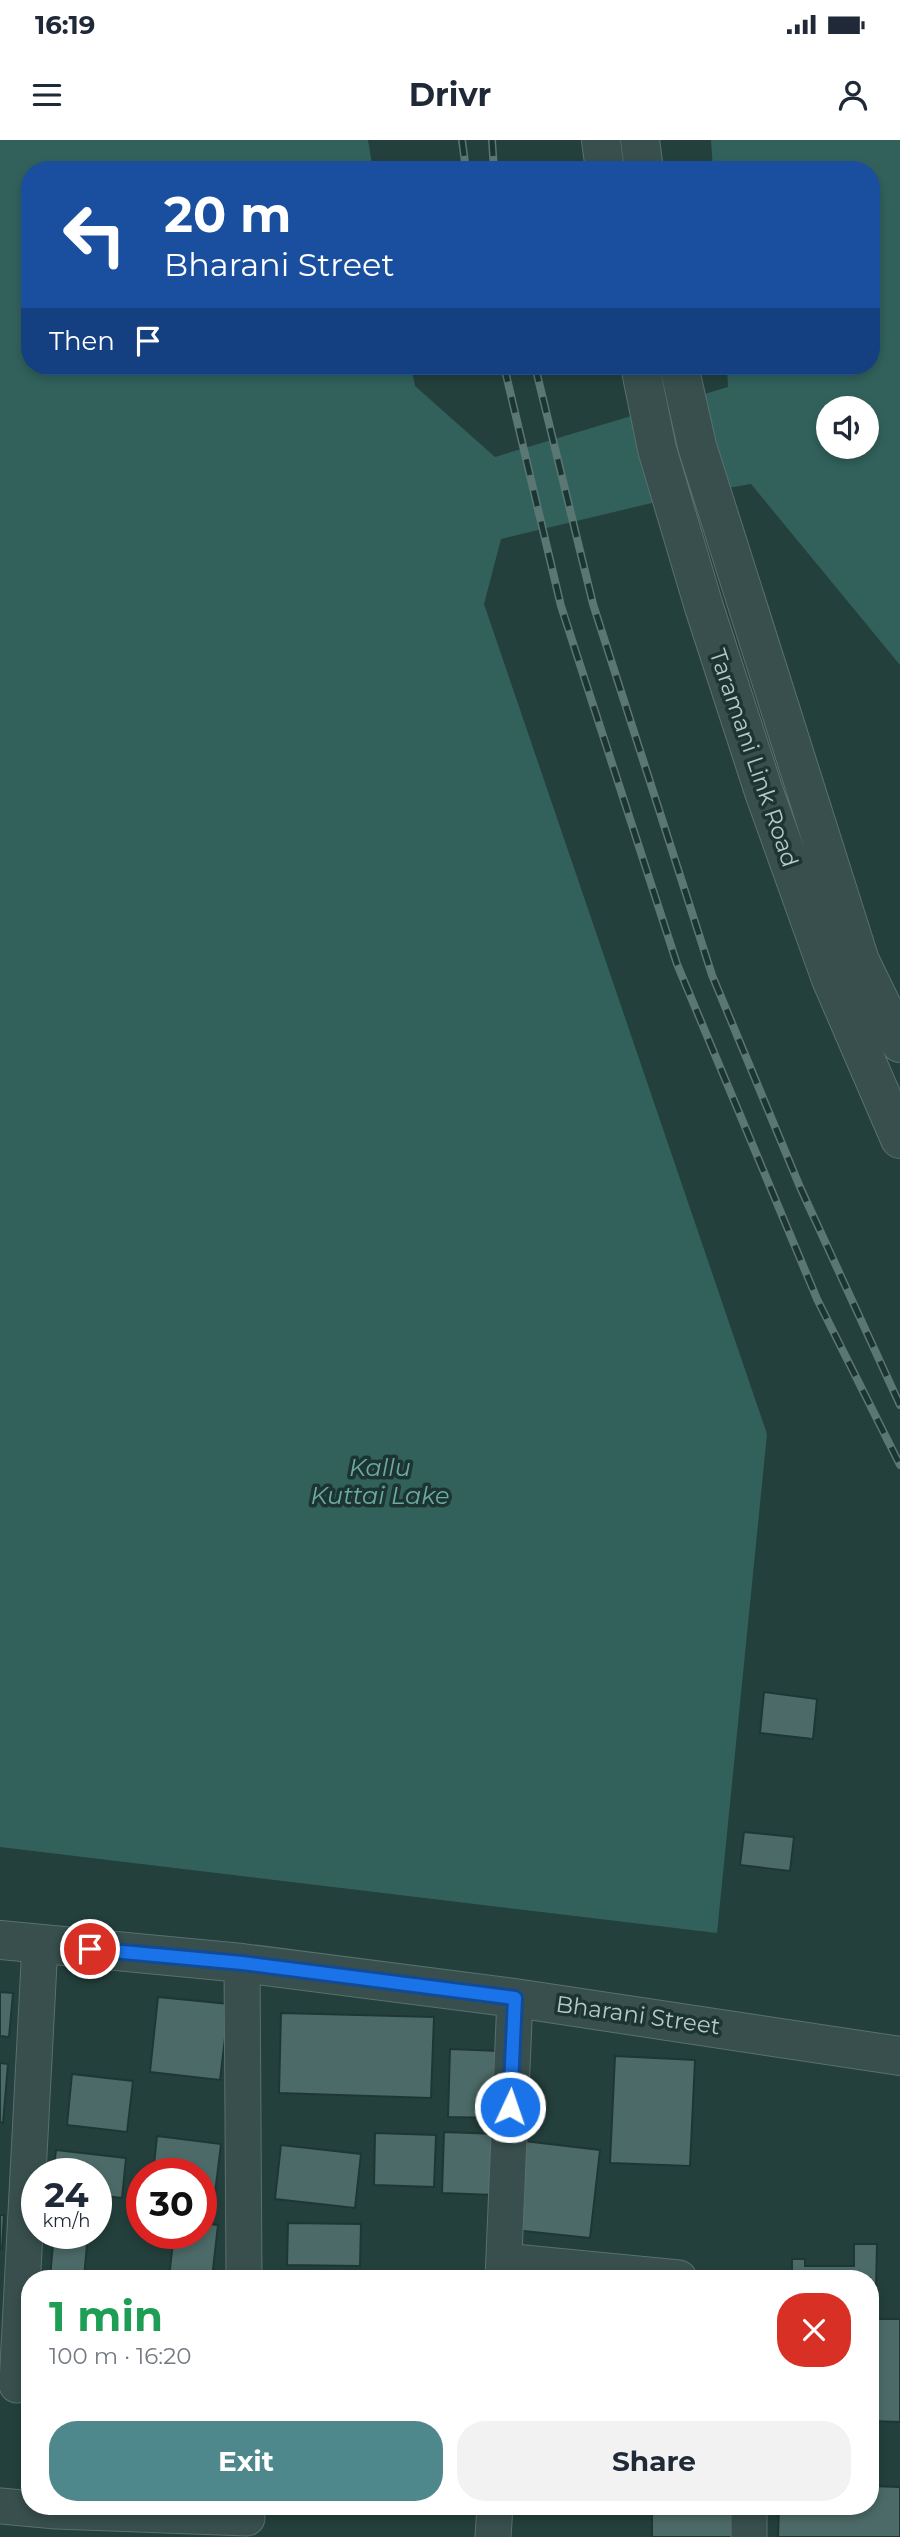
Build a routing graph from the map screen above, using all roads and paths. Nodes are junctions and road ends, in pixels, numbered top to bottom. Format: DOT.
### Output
graph roads {
  1 [pos="601,140"];
  2 [pos="640,140"];
  3 [pos="604,161"];
  4 [pos="643,161"];
  5 [pos="642,375"];
  6 [pos="681,375"];
  7 [pos="900,1043"];
  8 [pos="900,1139"];
  9 [pos="0,1940"];
  10 [pos="40,1944"];
  11 [pos="242,1963"];
  12 [pos="515,1998"];
  13 [pos="900,2056"];
  14 [pos="23,2270"];
  15 [pos="244,2270"];
  16 [pos="504,2270"];
  17 [pos="21,2308"];
  18 [pos="17,2385"];
  19 [pos="0,2506"];
  20 [pos="21,2513"];
  21 [pos="28,2515"];
  22 [pos="494,2515"];
  23 [pos="749,2515"];
  24 [pos="246,2520"];
  25 [pos="55,2524"];
  26 [pos="493,2537"];
  27 [pos="749,2537"];
  1 -- 3 [label="street"];
  2 -- 4 [label="street"];
  5 -- 8 [label="street, Taramani Link Road"];
  6 -- 7 [label="street, Taramani Link Road"];
  9 -- 10 [label="street, Bharani Street"];
  10 -- 11 [label="street, Bharani Street"];
  10 -- 14 [label="street"];
  11 -- 12 [label="street, Bharani Street"];
  11 -- 15 [label="street"];
  12 -- 13 [label="street, Bharani Street"];
  12 -- 16 [label="street"];
  17 -- 18 [label="street"];
  19 -- 20 [label="street"];
  21 -- 25 [label="street"];
  22 -- 26 [label="street"];
  23 -- 27 [label="street"];
  24 -- 25 [label="street"];
}
